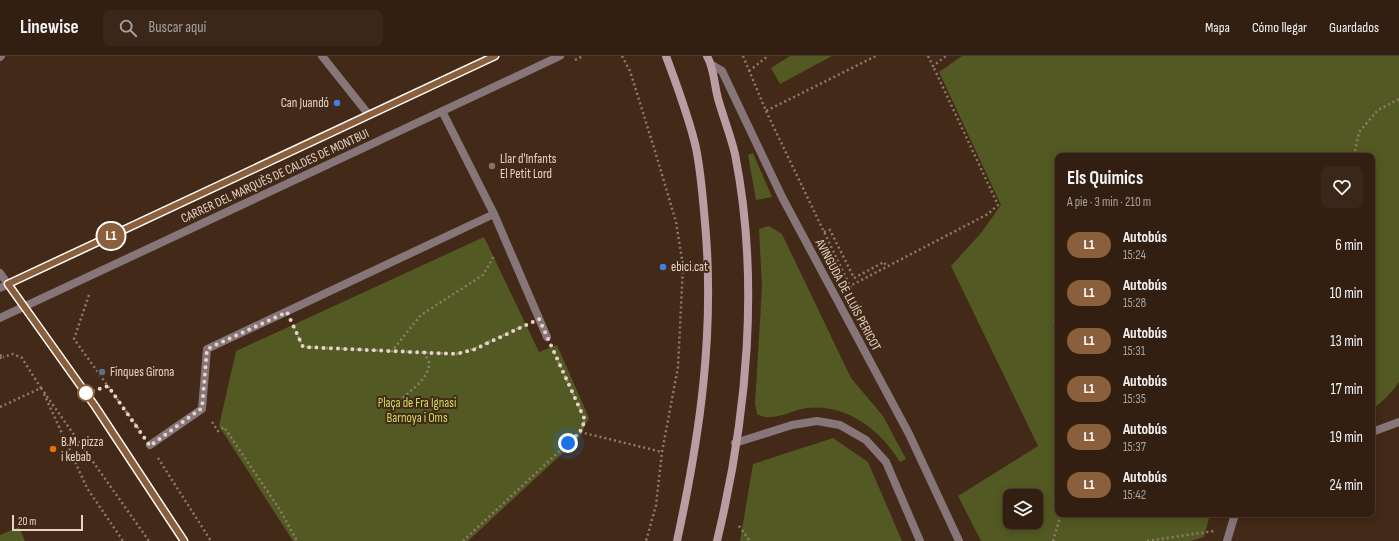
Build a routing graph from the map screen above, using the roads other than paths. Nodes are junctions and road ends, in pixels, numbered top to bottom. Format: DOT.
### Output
graph roads {
  1 [pos="322,56"];
  2 [pos="495,56"];
  3 [pos="560,56"];
  4 [pos="666,56"];
  5 [pos="706,56"];
  6 [pos="712,65"];
  7 [pos="442,111"];
  8 [pos="369,115"];
  9 [pos="494,214"];
  10 [pos="0,273"];
  11 [pos="8,284"];
  12 [pos="0,288"];
  13 [pos="26,307"];
  14 [pos="0,318"];
  15 [pos="547,337"];
  16 [pos="1399,422"];
  17 [pos="1375,431"];
  18 [pos="736,443"];
  19 [pos="150,446"];
  20 [pos="1234,517"];
  21 [pos="184,541"];
  22 [pos="677,541"];
  23 [pos="717,541"];
  24 [pos="920,541"];
  25 [pos="959,541"];
  26 [pos="1227,541"];
  1 -- 8 [label="street"];
  2 -- 8 [label="street, CARRER DEL MARQUÈS DE CALDES DE MONTBUI"];
  3 -- 7 [label="street, CARRER DEL MARQUÈS DE CALDES DE MONTBUI"];
  4 -- 22 [label="street"];
  5 -- 6 [label="street, AVINGUDA DE LLUÍS PERICOT"];
  6 -- 18 [label="street, AVINGUDA DE LLUÍS PERICOT"];
  6 -- 25 [label="street, AVINGUDA DE LLUÍS PERICOT"];
  7 -- 9 [label="street"];
  7 -- 13 [label="street, CARRER DEL MARQUÈS DE CALDES DE MONTBUI"];
  8 -- 11 [label="street, CARRER DEL MARQUÈS DE CALDES DE MONTBUI"];
  9 -- 15 [label="street"];
  9 -- 19 [label="street"];
  10 -- 11 [label="street"];
  11 -- 12 [label="street, CARRER DEL MARQUÈS DE CALDES DE MONTBUI"];
  11 -- 13 [label="street"];
  13 -- 14 [label="street, CARRER DEL MARQUÈS DE CALDES DE MONTBUI"];
  13 -- 21 [label="street"];
  16 -- 17 [label="street"];
  18 -- 23 [label="street, AVINGUDA DE LLUÍS PERICOT"];
  18 -- 24 [label="street"];
  20 -- 26 [label="street"];
}
